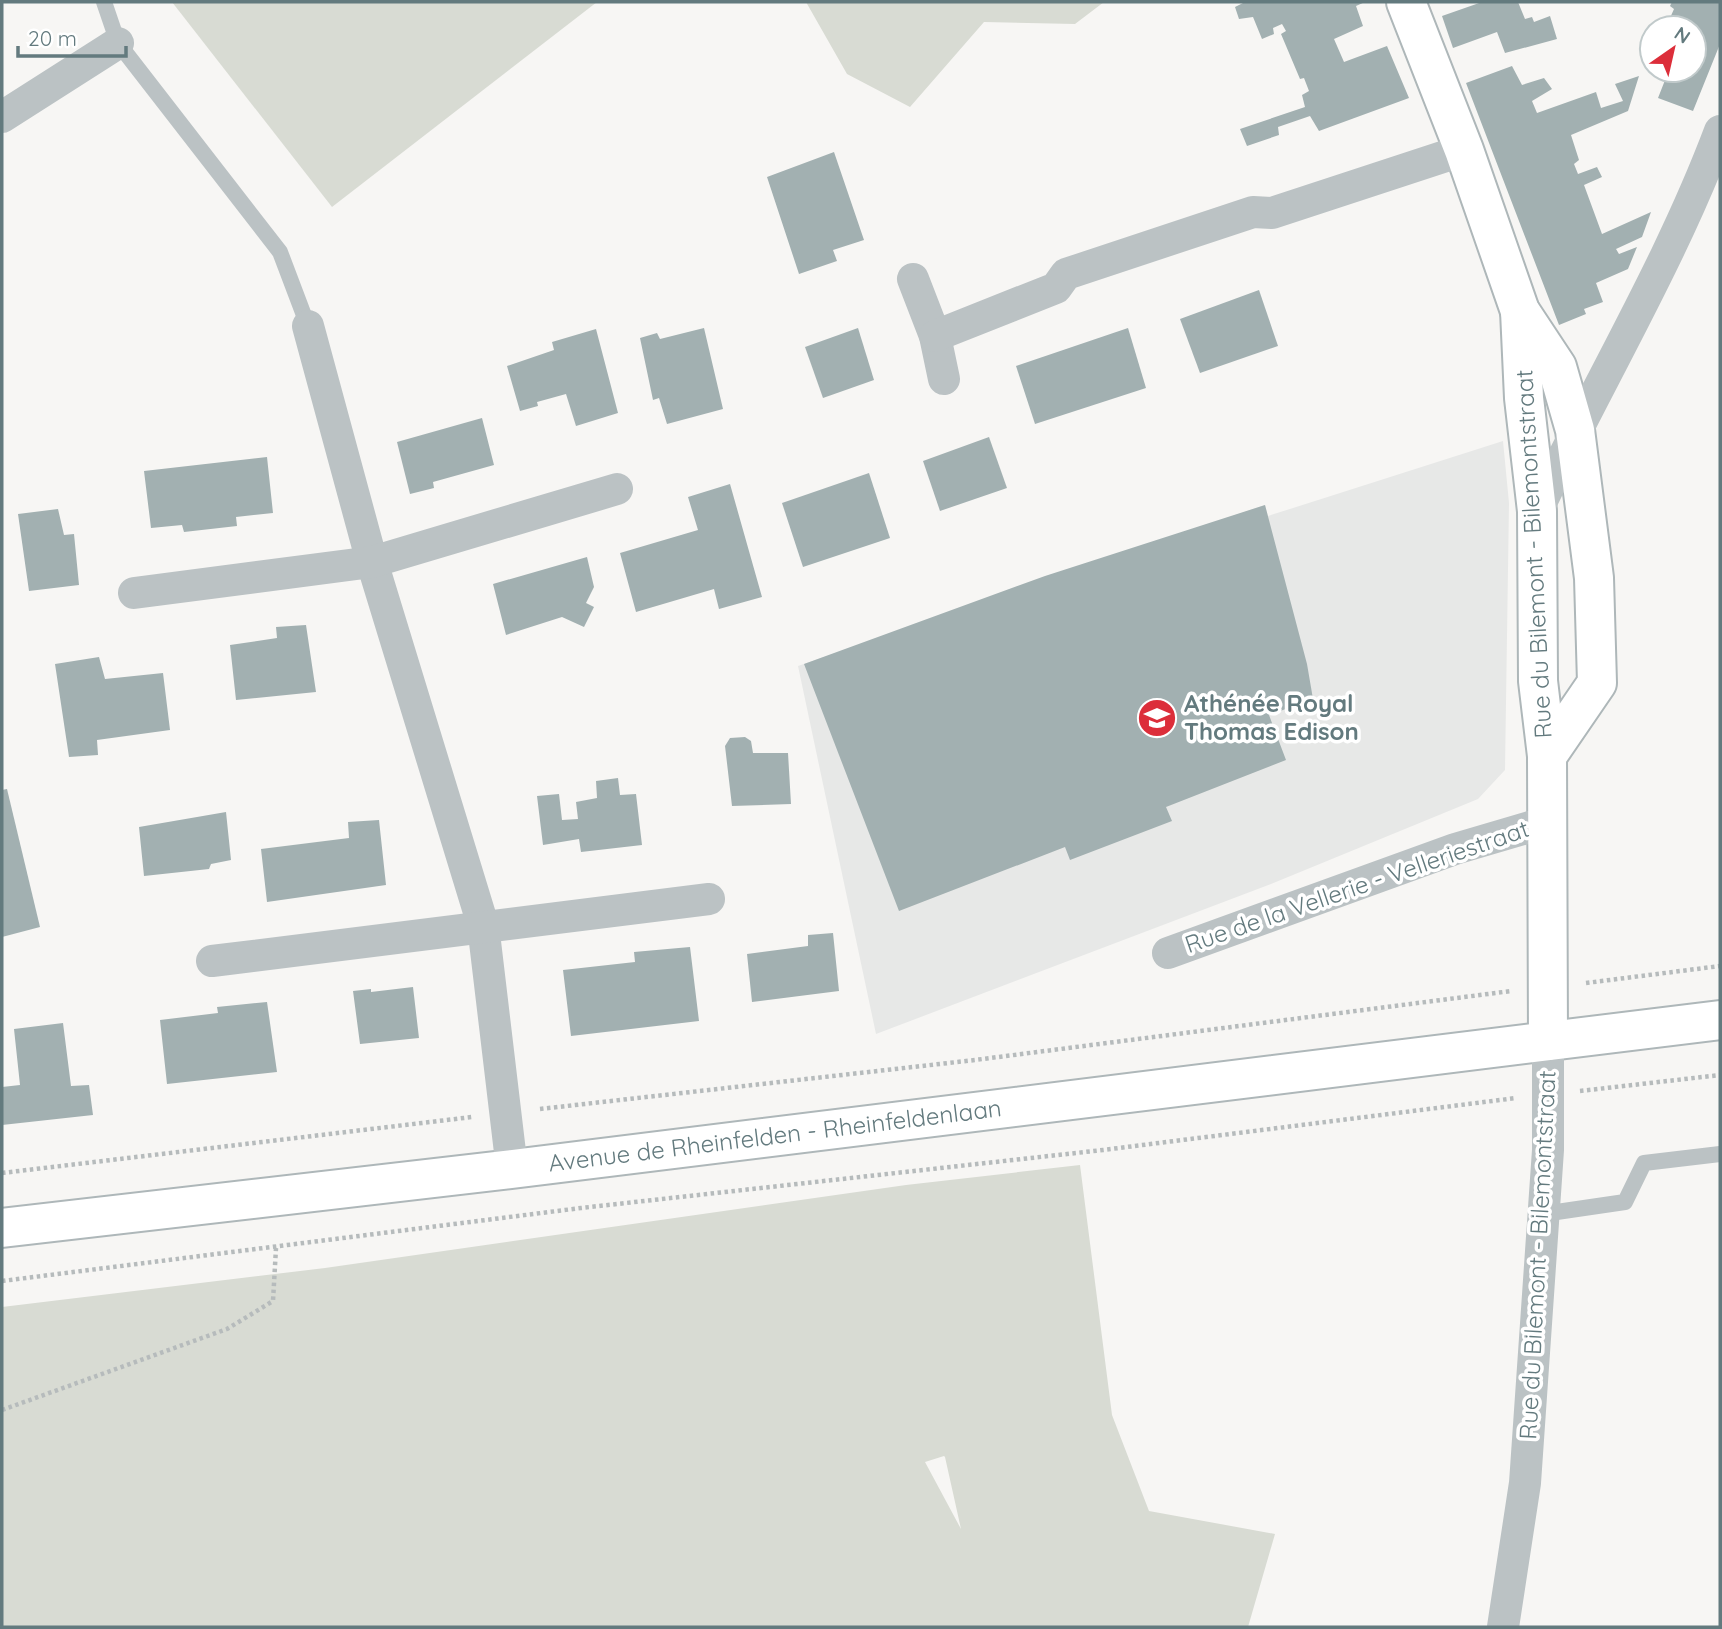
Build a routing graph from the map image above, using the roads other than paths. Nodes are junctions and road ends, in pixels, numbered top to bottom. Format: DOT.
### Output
graph roads {
  1 [pos="104,2"];
  2 [pos="1406,2"];
  3 [pos="118,43"];
  4 [pos="2,117"];
  5 [pos="1720,131"];
  6 [pos="1464,150"];
  7 [pos="913,279"];
  8 [pos="1520,311"];
  9 [pos="308,327"];
  10 [pos="935,336"];
  11 [pos="944,379"];
  12 [pos="1575,430"];
  13 [pos="617,489"];
  14 [pos="1537,511"];
  15 [pos="372,562"];
  16 [pos="134,593"];
  17 [pos="1547,756"];
  18 [pos="1547,822"];
  19 [pos="709,899"];
  20 [pos="483,925"];
  21 [pos="1168,953"];
  22 [pos="212,961"];
  23 [pos="1720,1020"];
  24 [pos="1548,1041"];
  25 [pos="1720,1154"];
  26 [pos="512,1169"];
  27 [pos="1543,1214"];
  28 [pos="2,1228"];
  29 [pos="1503,1627"];
  1 -- 3 [label="lane"];
  2 -- 6 [label="main road, Rue du Bilemont - Bilemontstraat"];
  3 -- 4 [label="street"];
  3 -- 9 [label="lane"];
  5 -- 12 [label="street"];
  6 -- 8 [label="main road, Rue du Bilemont - Bilemontstraat"];
  6 -- 10 [label="street"];
  7 -- 10 [label="street"];
  8 -- 12 [label="main road, Rue du Bilemont - Bilemontstraat"];
  8 -- 14 [label="main road, Rue du Bilemont - Bilemontstraat"];
  9 -- 15 [label="street"];
  10 -- 11 [label="street"];
  12 -- 14 [label="street"];
  12 -- 17 [label="main road, Rue du Bilemont - Bilemontstraat"];
  13 -- 15 [label="street"];
  14 -- 17 [label="main road, Rue du Bilemont - Bilemontstraat"];
  15 -- 16 [label="street"];
  15 -- 20 [label="street"];
  17 -- 18 [label="main road, Rue du Bilemont - Bilemontstraat"];
  18 -- 21 [label="street, Rue de la Vellerie - Velleriestraat"];
  18 -- 24 [label="main road, Rue du Bilemont - Bilemontstraat"];
  19 -- 20 [label="street"];
  20 -- 22 [label="street"];
  20 -- 26 [label="street"];
  23 -- 24 [label="main road, Avenue de Rheinfelden - Rheinfeldenlaan"];
  24 -- 26 [label="main road, Avenue de Rheinfelden - Rheinfeldenlaan"];
  24 -- 27 [label="street, Rue du Bilemont - Bilemontstraat"];
  25 -- 27 [label="lane"];
  26 -- 28 [label="main road, Avenue de Rheinfelden - Rheinfeldenlaan"];
  27 -- 29 [label="street, Rue du Bilemont - Bilemontstraat"];
}
